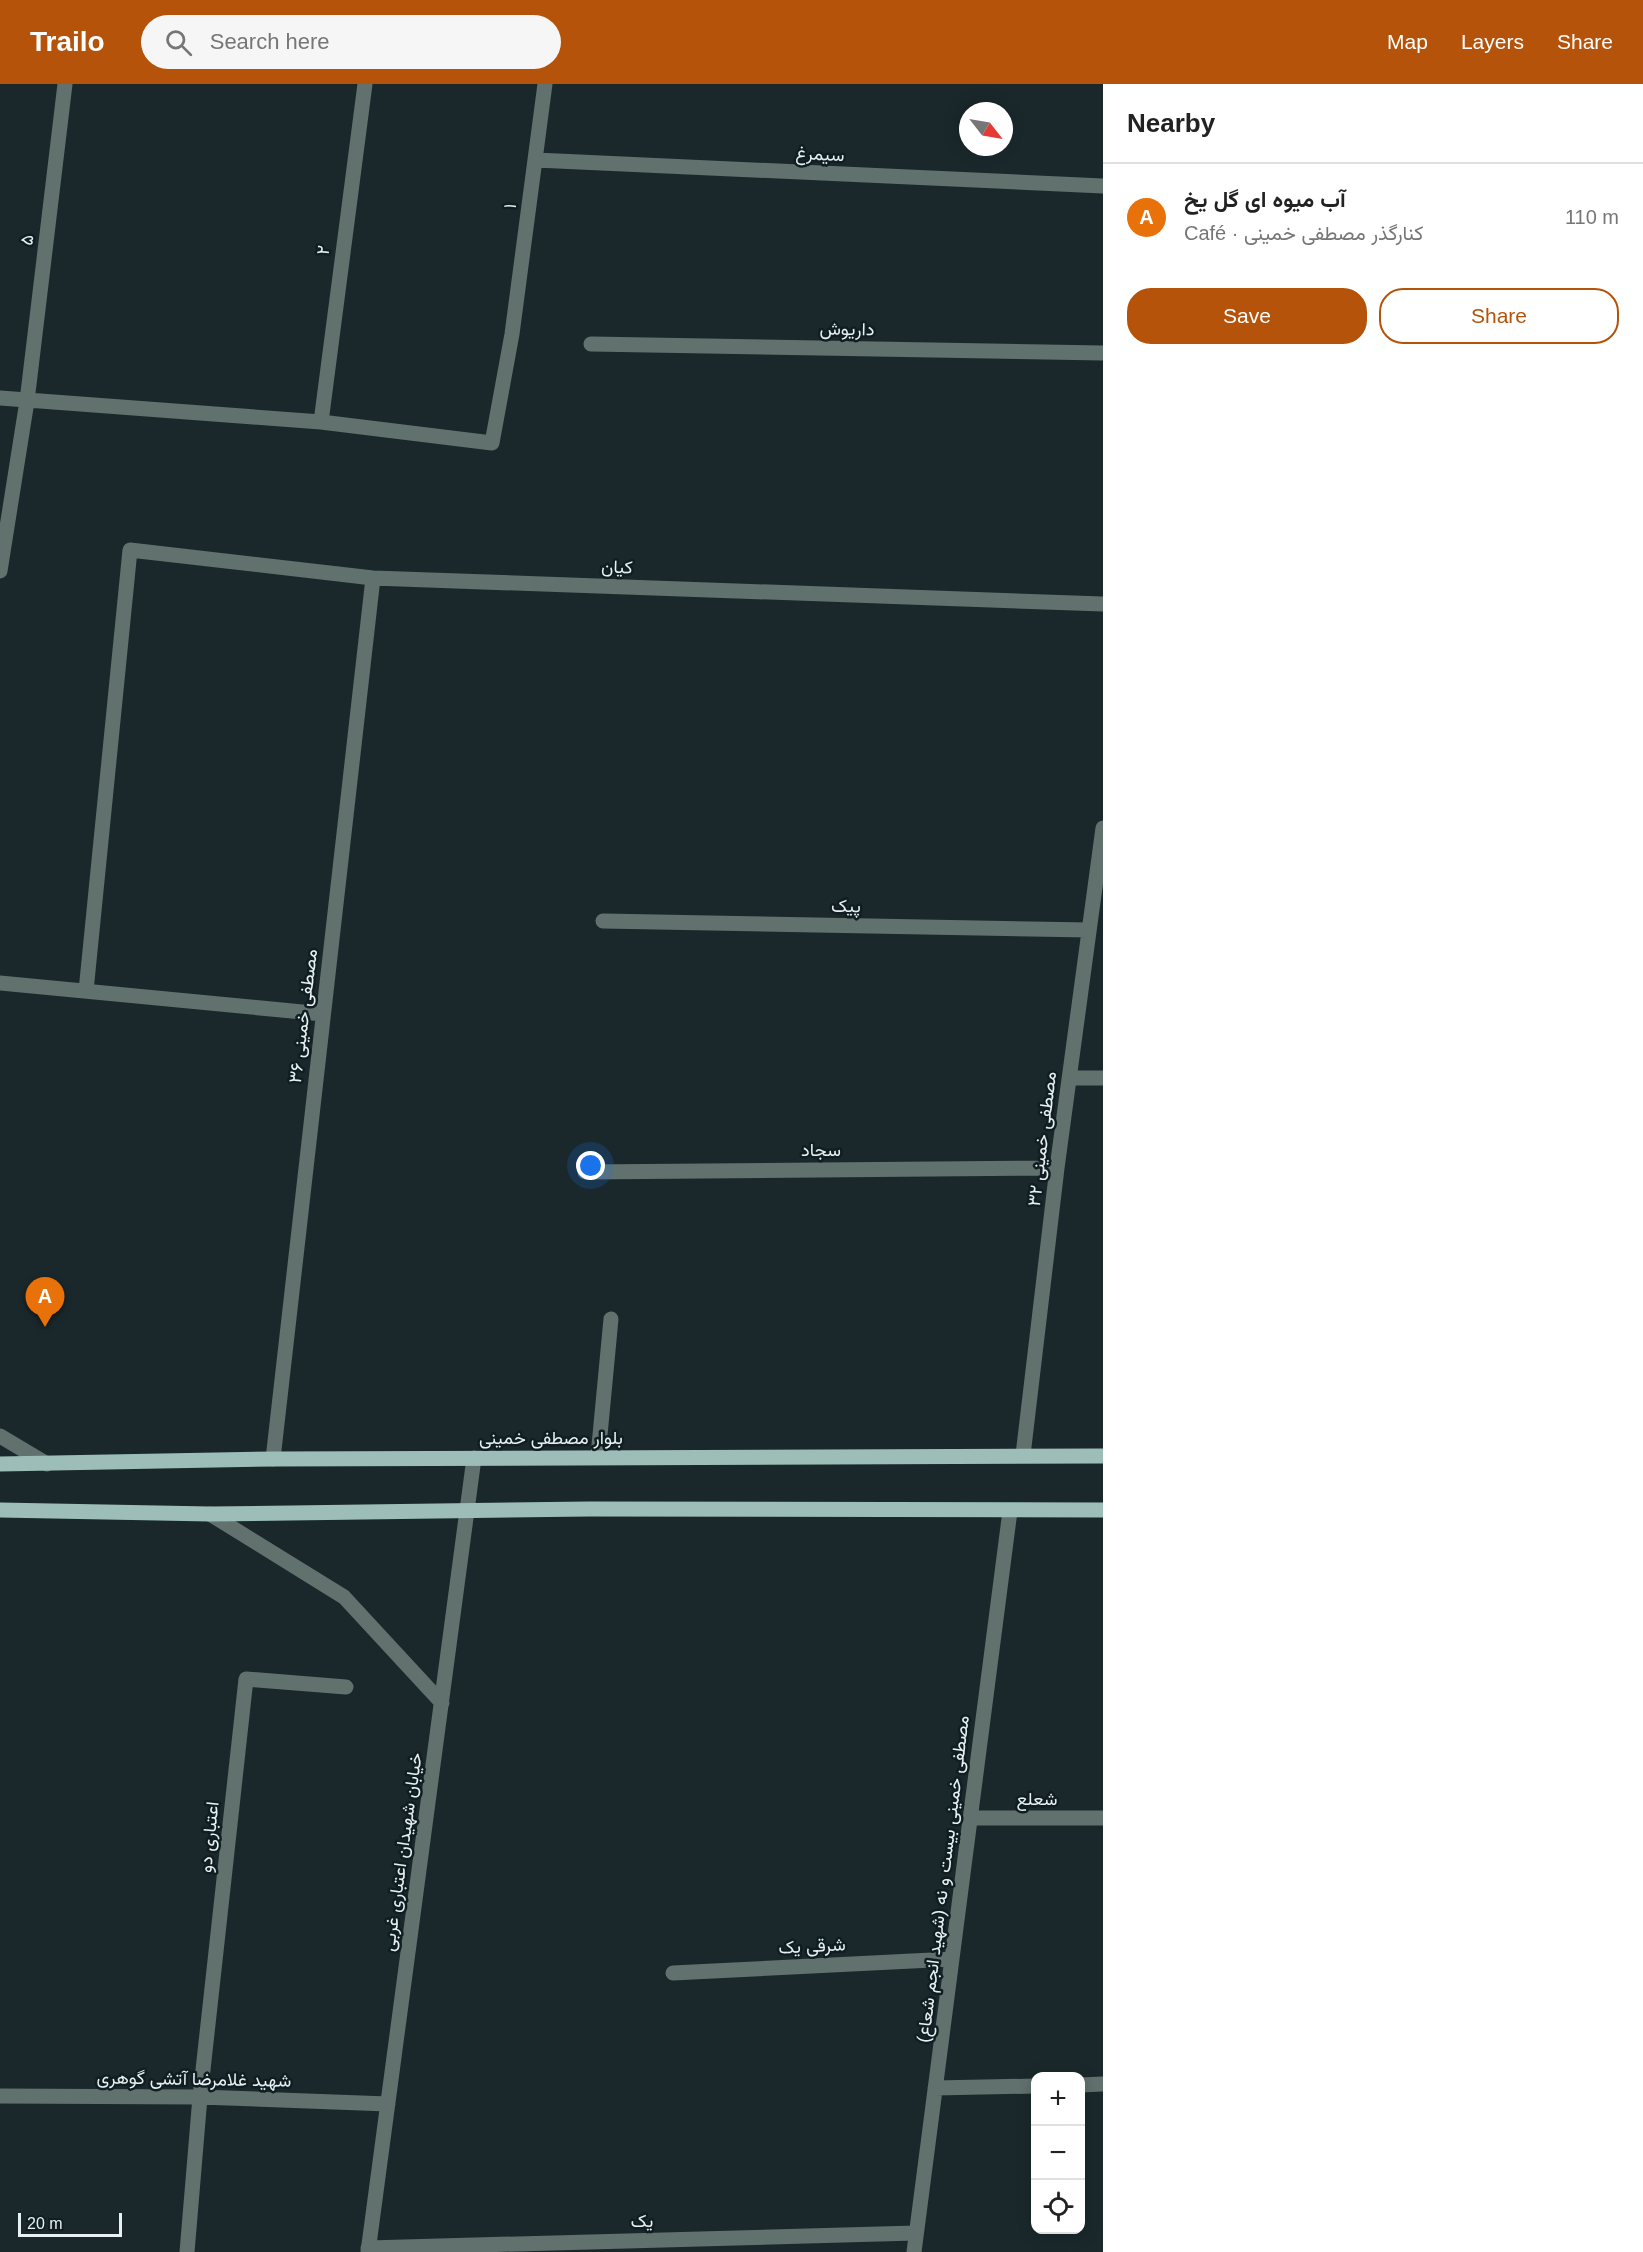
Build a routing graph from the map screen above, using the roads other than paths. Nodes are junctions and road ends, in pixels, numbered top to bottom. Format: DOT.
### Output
graph roads {
  1 [pos="65,84"];
  2 [pos="365,84"];
  3 [pos="545,84"];
  4 [pos="536,160"];
  5 [pos="1103,186"];
  6 [pos="591,344"];
  7 [pos="1103,353"];
  8 [pos="0,398"];
  9 [pos="27,401"];
  10 [pos="321,422"];
  11 [pos="0,572"];
  12 [pos="374,578"];
  13 [pos="1103,604"];
  14 [pos="1103,828"];
  15 [pos="1102,849"];
  16 [pos="603,921"];
  17 [pos="1089,930"];
  18 [pos="0,983"];
  19 [pos="86,991"];
  20 [pos="322,1014"];
  21 [pos="1069,1078"];
  22 [pos="1103,1078"];
  23 [pos="1057,1168"];
  24 [pos="585,1172"];
  25 [pos="610,1320"];
  26 [pos="0,1436"];
  27 [pos="1023,1455"];
  28 [pos="598,1456"];
  29 [pos="1103,1456"];
  30 [pos="474,1458"];
  31 [pos="273,1459"];
  32 [pos="0,1464"];
  33 [pos="47,1464"];
  34 [pos="0,1510"];
  35 [pos="1103,1510"];
  36 [pos="467,1511"];
  37 [pos="1010,1511"];
  38 [pos="210,1514"];
  39 [pos="346,1687"];
  40 [pos="442,1703"];
  41 [pos="970,1818"];
  42 [pos="1103,1818"];
  43 [pos="952,1959"];
  44 [pos="673,1973"];
  45 [pos="1103,2084"];
  46 [pos="1085,2085"];
  47 [pos="1031,2086"];
  48 [pos="935,2088"];
  49 [pos="0,2096"];
  50 [pos="200,2097"];
  51 [pos="388,2104"];
  52 [pos="916,2233"];
  53 [pos="368,2250"];
  54 [pos="187,2252"];
  55 [pos="914,2252"];
  1 -- 9 [label="street, ۵"];
  2 -- 10 [label="street, ۲"];
  3 -- 4 [label="street, ۱"];
  4 -- 5 [label="street, سیمرغ"];
  4 -- 10 [label="street, ۱"];
  6 -- 7 [label="street, داریوش"];
  8 -- 9 [label="street"];
  9 -- 10 [label="street"];
  9 -- 11 [label="street, ۵"];
  12 -- 13 [label="street, کیان"];
  12 -- 19 [label="street, کیان"];
  12 -- 20 [label="street, مصطفی خمینی ۳۶"];
  14 -- 15 [label="street, مصطفی خمینی ۳۲"];
  15 -- 17 [label="street, مصطفی خمینی ۳۲"];
  16 -- 17 [label="street, پیک"];
  17 -- 21 [label="street, مصطفی خمینی ۳۲"];
  18 -- 19 [label="street"];
  19 -- 20 [label="street"];
  20 -- 31 [label="street, مصطفی خمینی ۳۶"];
  21 -- 22 [label="street"];
  21 -- 23 [label="street, مصطفی خمینی ۳۲"];
  23 -- 24 [label="street, سجاد"];
  23 -- 27 [label="street, مصطفی خمینی ۳۲"];
  25 -- 28 [label="street"];
  26 -- 33 [label="street"];
  27 -- 28 [label="main road, بلوار مصطفی خمینی"];
  27 -- 29 [label="main road, بلوار مصطفی خمینی"];
  28 -- 30 [label="main road, بلوار مصطفی خمینی"];
  30 -- 31 [label="main road, بلوار مصطفی خمینی"];
  30 -- 36 [label="street, خیابان شهیدان اعتباری غربی"];
  31 -- 33 [label="main road, بلوار مصطفی خمینی"];
  32 -- 33 [label="main road, بلوار مصطفی خمینی"];
  34 -- 38 [label="main road"];
  35 -- 37 [label="main road"];
  36 -- 37 [label="main road"];
  36 -- 38 [label="main road"];
  36 -- 40 [label="street, خیابان شهیدان اعتباری غربی"];
  37 -- 41 [label="street, مصطفی خمینی بیست و نه (شهید انجم شعاع)"];
  38 -- 40 [label="street"];
  39 -- 50 [label="street, اعتباری دو"];
  40 -- 51 [label="street, خیابان شهیدان اعتباری غربی"];
  41 -- 42 [label="street, شعلع"];
  41 -- 43 [label="street, مصطفی خمینی بیست و نه (شهید انجم شعاع)"];
  43 -- 44 [label="street, شرقی یک"];
  43 -- 48 [label="street, مصطفی خمینی بیست و نه (شهید انجم شعاع)"];
  45 -- 46 [label="street"];
  47 -- 48 [label="street"];
  48 -- 52 [label="street, مصطفی خمینی بیست و نه (شهید انجم شعاع)"];
  49 -- 50 [label="street, شهید غلامرضا آتشی گوهری"];
  50 -- 51 [label="street, شهید غلامرضا آتشی گوهری"];
  50 -- 54 [label="street"];
  51 -- 53 [label="street, خیابان شهیدان اعتباری غربی"];
  52 -- 53 [label="street, یک"];
  52 -- 55 [label="street, مصطفی خمینی بیست و نه (شهید انجم شعاع)"];
}
